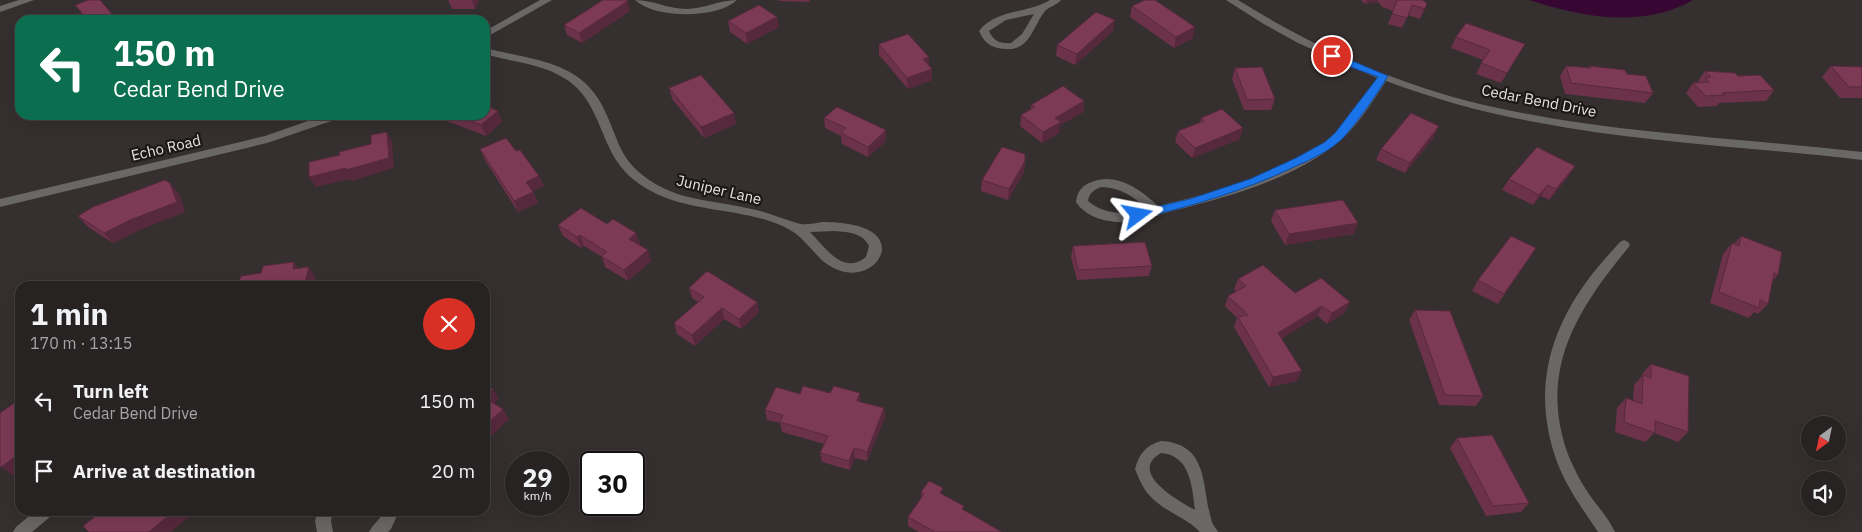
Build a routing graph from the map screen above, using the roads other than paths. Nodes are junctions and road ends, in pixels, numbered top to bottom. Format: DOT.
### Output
graph roads {
  1 [pos="29,0"];
  2 [pos="547,0"];
  3 [pos="640,0"];
  4 [pos="732,0"];
  5 [pos="1056,0"];
  6 [pos="1232,0"];
  7 [pos="0,8"];
  8 [pos="1042,8"];
  9 [pos="490,32"];
  10 [pos="490,52"];
  11 [pos="1384,76"];
  12 [pos="322,120"];
  13 [pos="1862,156"];
  14 [pos="0,203"];
  15 [pos="1156,211"];
  16 [pos="799,229"];
  17 [pos="1624,246"];
  18 [pos="40,516"];
  19 [pos="324,516"];
  20 [pos="390,516"];
  21 [pos="1207,529"];
  22 [pos="21,532"];
  23 [pos="325,532"];
  24 [pos="377,532"];
  25 [pos="1607,532"];
  1 -- 7 [label="street"];
  2 -- 9 [label="street"];
  3 -- 4 [label="street"];
  5 -- 8 [label="street"];
  6 -- 11 [label="street, Cedar Bend Drive"];
  8 -- 8 [label="street"];
  10 -- 16 [label="street, Juniper Lane"];
  11 -- 13 [label="street, Cedar Bend Drive"];
  11 -- 15 [label="street"];
  12 -- 14 [label="street, Echo Road"];
  15 -- 15 [label="street"];
  16 -- 16 [label="street, Juniper Lane"];
  17 -- 25 [label="street"];
  18 -- 22 [label="street"];
  19 -- 23 [label="street"];
  20 -- 24 [label="street"];
  21 -- 21 [label="street"];
}
